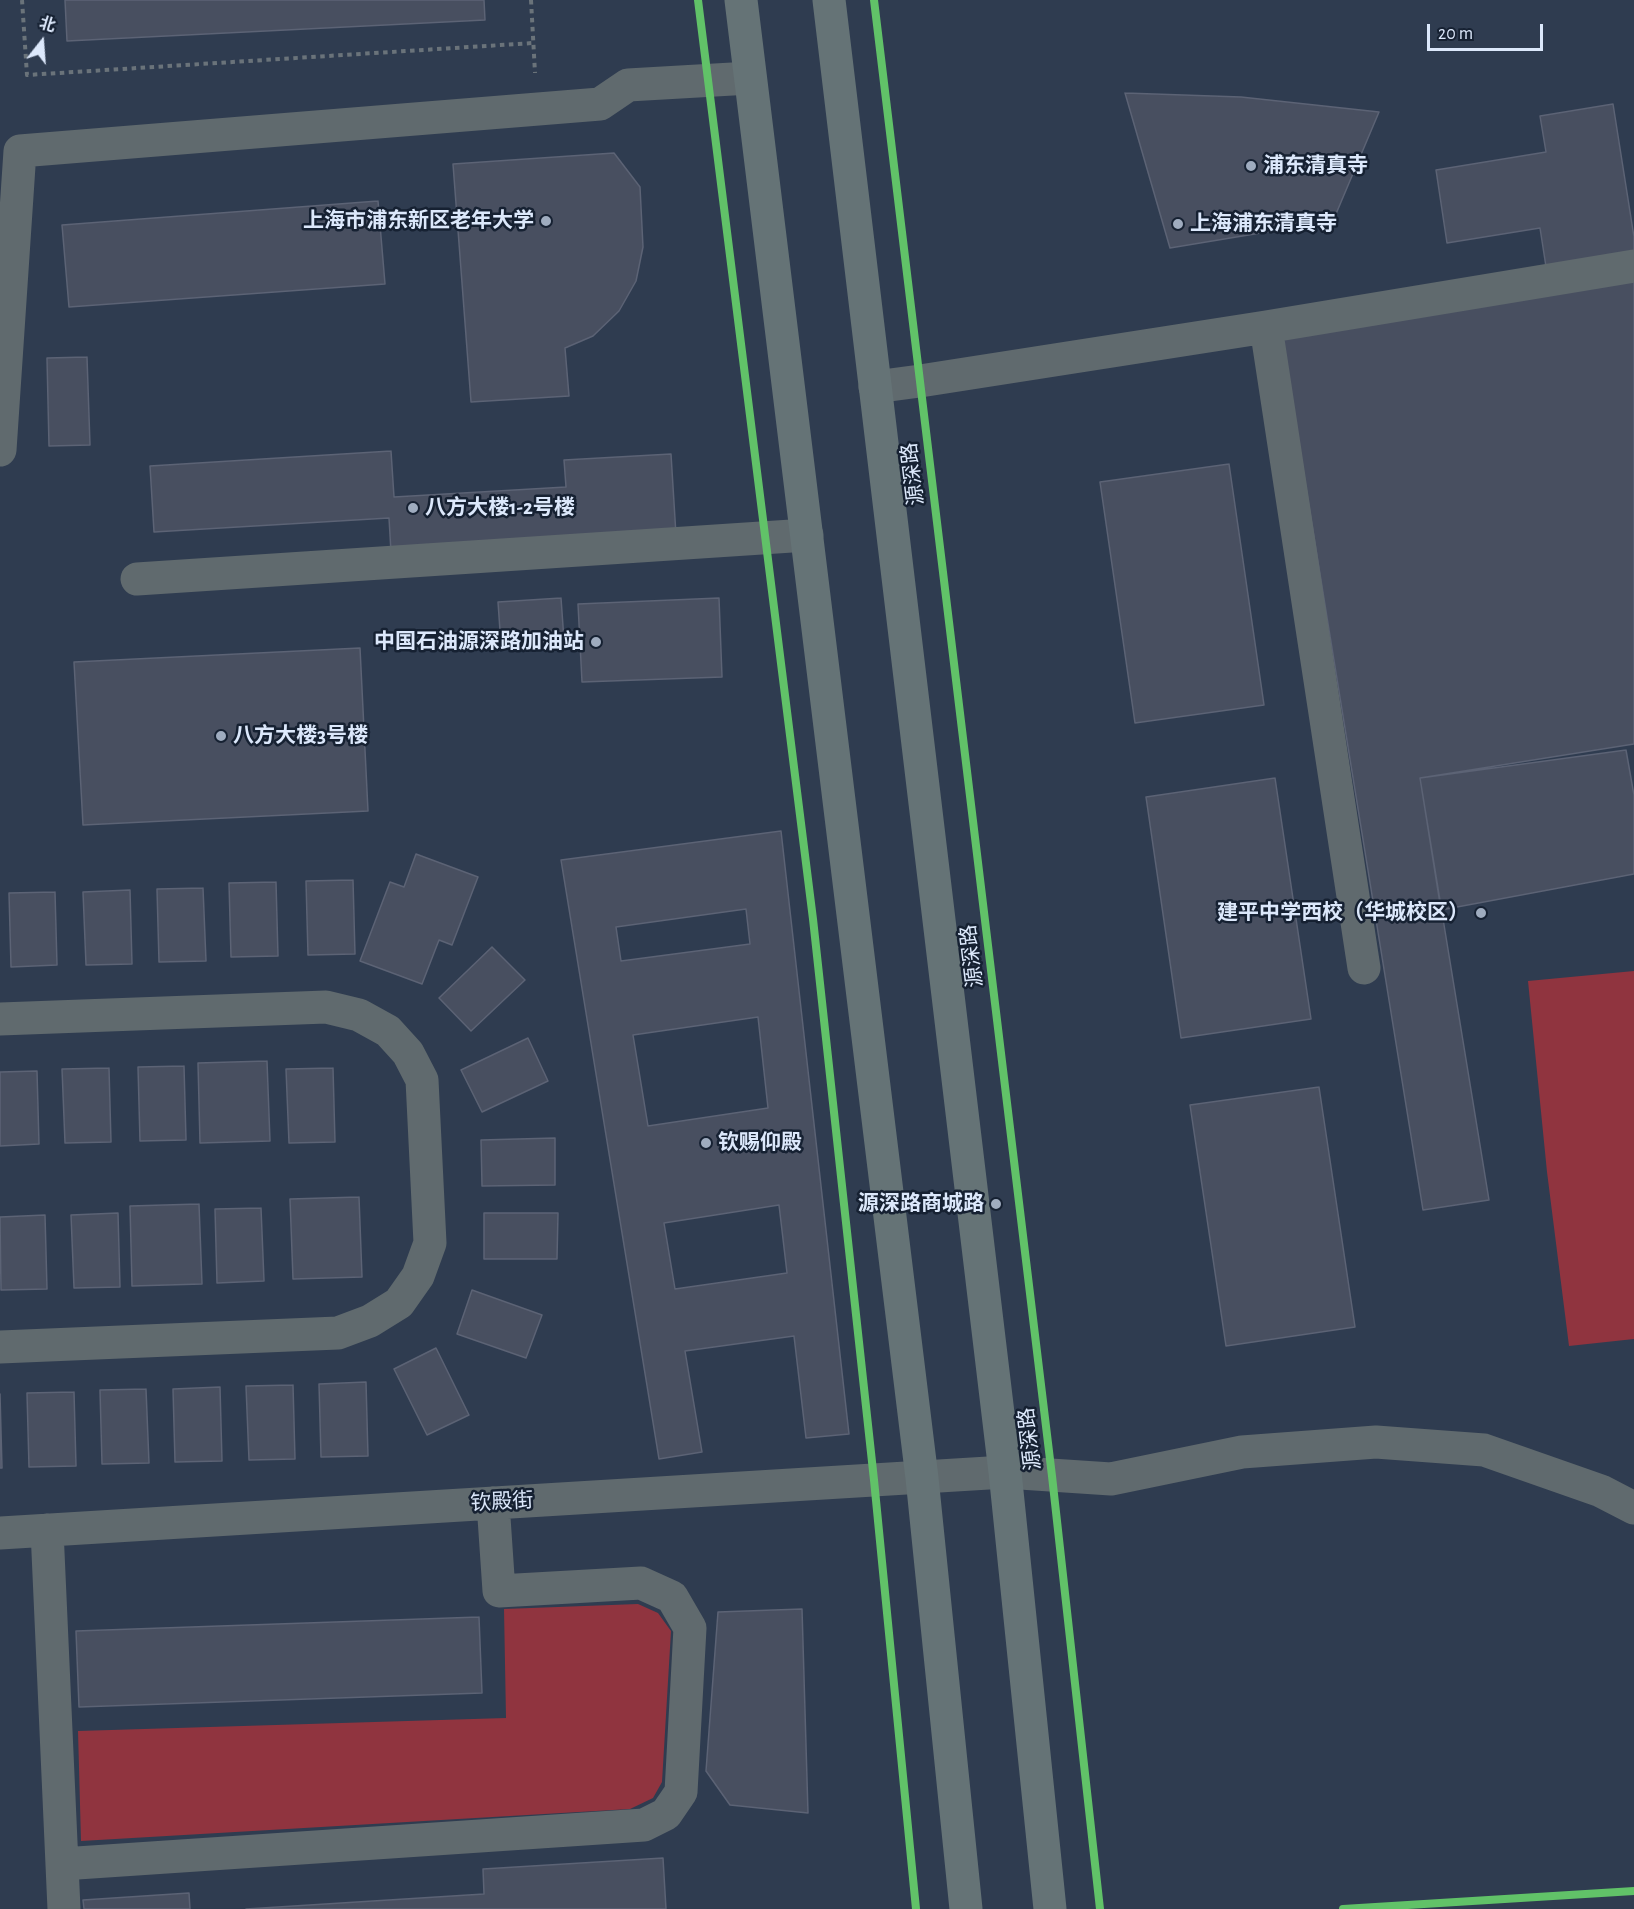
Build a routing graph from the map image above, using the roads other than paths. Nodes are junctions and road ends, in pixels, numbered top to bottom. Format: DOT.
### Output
graph roads {
  1 [pos="741,0"];
  2 [pos="829,0"];
  3 [pos="750,78"];
  4 [pos="1634,266"];
  5 [pos="1266,327"];
  6 [pos="875,387"];
  7 [pos="0,450"];
  8 [pos="807,535"];
  9 [pos="137,579"];
  10 [pos="1364,968"];
  11 [pos="0,1019"];
  12 [pos="0,1347"];
  13 [pos="1005,1472"];
  14 [pos="922,1478"];
  15 [pos="493,1503"];
  16 [pos="1634,1508"];
  17 [pos="47,1530"];
  18 [pos="0,1533"];
  19 [pos="62,1864"];
  20 [pos="64,1909"];
  21 [pos="966,1909"];
  22 [pos="1050,1909"];
  1 -- 3 [label="main road"];
  2 -- 6 [label="main road, 源深路"];
  3 -- 7 [label="street"];
  3 -- 8 [label="main road"];
  4 -- 5 [label="street"];
  5 -- 6 [label="street"];
  5 -- 10 [label="street"];
  6 -- 13 [label="main road, 源深路"];
  8 -- 9 [label="street"];
  8 -- 14 [label="main road"];
  11 -- 12 [label="street"];
  13 -- 14 [label="street, 钦殿街"];
  13 -- 16 [label="street, 钦殿街"];
  13 -- 22 [label="main road, 源深路"];
  14 -- 15 [label="street, 钦殿街"];
  14 -- 21 [label="main road"];
  15 -- 17 [label="street, 钦殿街"];
  15 -- 19 [label="street"];
  17 -- 18 [label="street, 钦殿街"];
  17 -- 19 [label="street"];
  19 -- 20 [label="street"];
}
